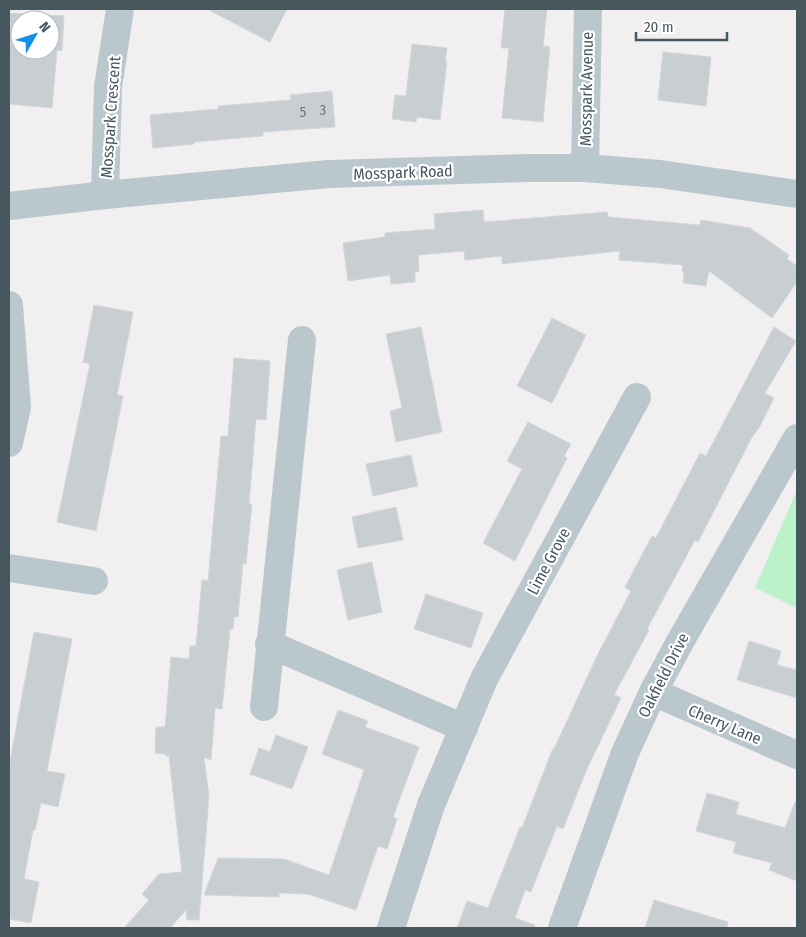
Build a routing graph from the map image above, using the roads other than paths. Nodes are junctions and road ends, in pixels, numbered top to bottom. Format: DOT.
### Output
graph roads {
  1 [pos="120,9"];
  2 [pos="588,9"];
  3 [pos="585,168"];
  4 [pos="797,194"];
  5 [pos="105,195"];
  6 [pos="9,206"];
  7 [pos="9,305"];
  8 [pos="302,340"];
  9 [pos="637,397"];
  10 [pos="797,438"];
  11 [pos="9,443"];
  12 [pos="9,568"];
  13 [pos="94,581"];
  14 [pos="269,644"];
  15 [pos="654,692"];
  16 [pos="264,707"];
  17 [pos="464,728"];
  18 [pos="797,755"];
  19 [pos="391,928"];
  20 [pos="562,928"];
  1 -- 5 [label="street, Mosspark Crescent"];
  2 -- 3 [label="street, Mosspark Avenue"];
  3 -- 4 [label="street, Mosspark Road"];
  3 -- 5 [label="street, Mosspark Road"];
  5 -- 6 [label="street, Mosspark Road"];
  7 -- 11 [label="street"];
  8 -- 14 [label="street"];
  9 -- 17 [label="street, Lime Grove"];
  10 -- 15 [label="street, Oakfield Drive"];
  12 -- 13 [label="street"];
  14 -- 16 [label="street"];
  14 -- 17 [label="street"];
  15 -- 18 [label="street, Cherry Lane"];
  15 -- 20 [label="street, Oakfield Drive"];
  17 -- 19 [label="street, Lime Grove"];
}
